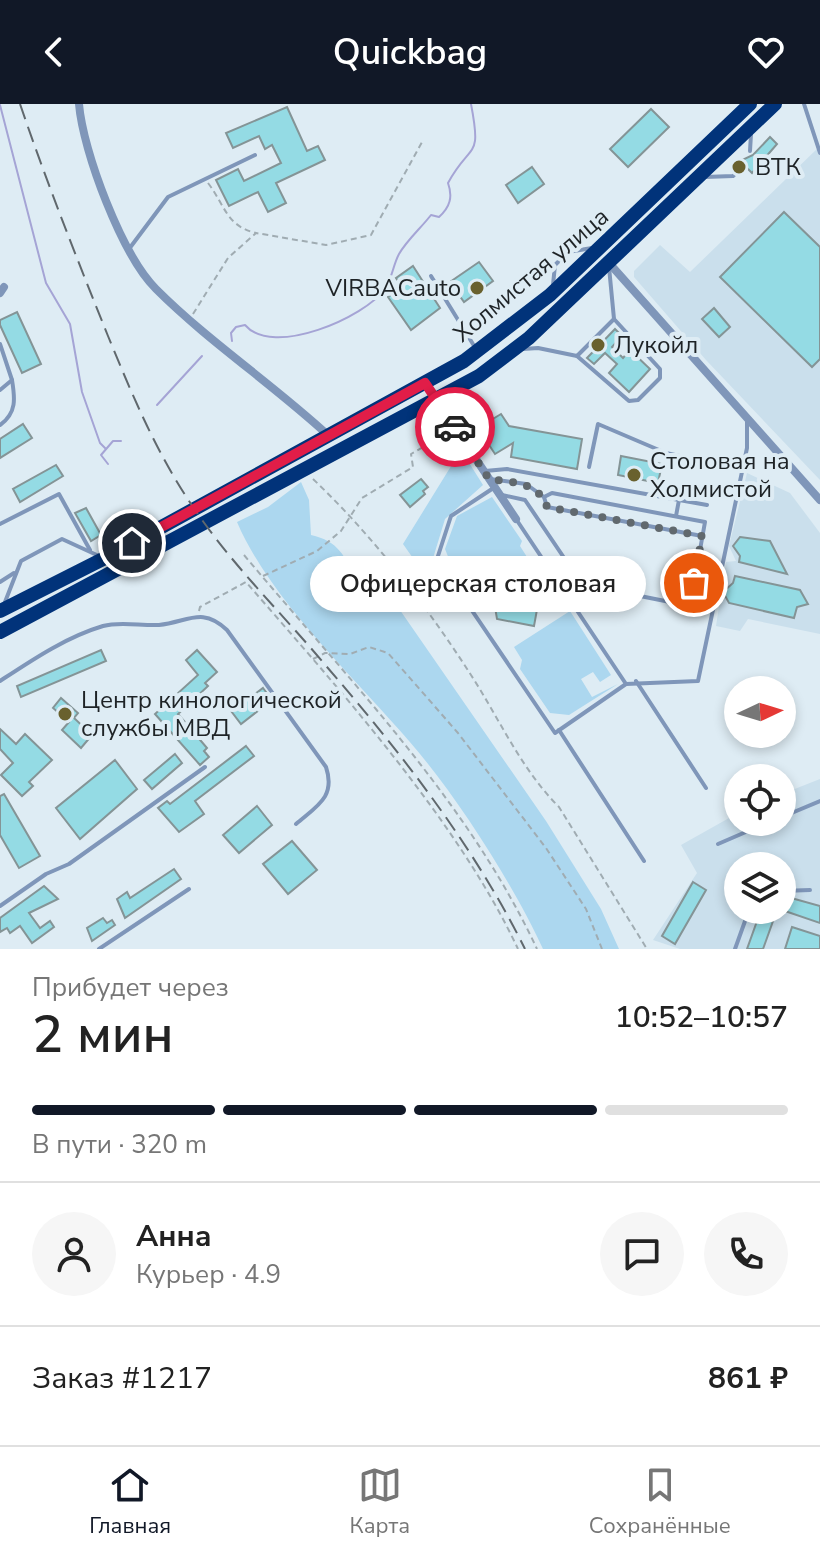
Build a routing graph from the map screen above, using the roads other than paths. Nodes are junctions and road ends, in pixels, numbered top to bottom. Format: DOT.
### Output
graph roads {
  1 [pos="79,104"];
  2 [pos="750,104"];
  3 [pos="775,104"];
  4 [pos="804,104"];
  5 [pos="753,125"];
  6 [pos="750,151"];
  7 [pos="820,153"];
  8 [pos="255,155"];
  9 [pos="741,168"];
  10 [pos="698,177"];
  11 [pos="129,249"];
  12 [pos="609,263"];
  13 [pos="431,276"];
  14 [pos="614,319"];
  15 [pos="0,344"];
  16 [pos="477,351"];
  17 [pos="513,351"];
  18 [pos="577,356"];
  19 [pos="12,380"];
  20 [pos="425,383"];
  21 [pos="0,390"];
  22 [pos="436,399"];
  23 [pos="746,416"];
  24 [pos="0,425"];
  25 [pos="330,436"];
  26 [pos="589,467"];
  27 [pos="742,470"];
  28 [pos="492,483"];
  29 [pos="544,497"];
  30 [pos="679,500"];
  31 [pos="820,500"];
  32 [pos="707,505"];
  33 [pos="676,516"];
  34 [pos="516,519"];
  35 [pos="0,524"];
  36 [pos="702,536"];
  37 [pos="98,555"];
  38 [pos="16,572"];
  39 [pos="0,582"];
  40 [pos="1,610"];
  41 [pos="0,632"];
  42 [pos="0,681"];
  43 [pos="636,681"];
  44 [pos="626,684"];
  45 [pos="559,730"];
  46 [pos="205,767"];
  47 [pos="706,788"];
  48 [pos="820,801"];
  49 [pos="796,811"];
  50 [pos="296,824"];
  51 [pos="737,836"];
  52 [pos="718,844"];
  53 [pos="644,861"];
  54 [pos="189,889"];
  55 [pos="796,890"];
  56 [pos="810,890"];
  57 [pos="0,906"];
  58 [pos="744,924"];
  59 [pos="99,949"];
  60 [pos="735,949"];
  1 -- 11 [label="street"];
  2 -- 16 [label="highway, Холмистая улица"];
  3 -- 5 [label="highway, Холмистая улица"];
  4 -- 7 [label="lane"];
  5 -- 6 [label="lane"];
  5 -- 10 [label="highway, Холмистая улица"];
  8 -- 11 [label="lane"];
  9 -- 10 [label="lane"];
  10 -- 12 [label="highway, Холмистая улица"];
  11 -- 25 [label="street"];
  12 -- 14 [label="lane"];
  12 -- 17 [label="highway, Холмистая улица"];
  12 -- 23 [label="street, Холмистая улица"];
  13 -- 16 [label="lane"];
  14 -- 18 [label="lane"];
  14 -- 18 [label="lane"];
  15 -- 19 [label="lane"];
  16 -- 20 [label="highway, Холмистая улица"];
  17 -- 18 [label="lane"];
  17 -- 22 [label="highway, Холмистая улица"];
  19 -- 21 [label="lane"];
  19 -- 24 [label="lane"];
  20 -- 22 [label="street"];
  20 -- 25 [label="highway, Холмистая улица"];
  22 -- 28 [label="street"];
  22 -- 41 [label="highway, Холмистая улица"];
  23 -- 27 [label="lane"];
  23 -- 31 [label="street, Холмистая улица"];
  25 -- 37 [label="highway, Холмистая улица"];
  26 -- 27 [label="lane"];
  27 -- 43 [label="lane"];
  28 -- 29 [label="lane"];
  28 -- 30 [label="lane"];
  28 -- 34 [label="street"];
  28 -- 36 [label="lane"];
  28 -- 45 [label="lane"];
  29 -- 33 [label="lane"];
  29 -- 36 [label="lane"];
  30 -- 32 [label="lane"];
  30 -- 33 [label="lane"];
  33 -- 36 [label="lane"];
  34 -- 44 [label="lane"];
  35 -- 37 [label="lane"];
  37 -- 38 [label="lane"];
  37 -- 40 [label="highway, Холмистая улица"];
  38 -- 39 [label="lane"];
  38 -- 40 [label="lane"];
  42 -- 50 [label="lane"];
  43 -- 44 [label="lane"];
  43 -- 47 [label="lane"];
  44 -- 45 [label="lane"];
  45 -- 53 [label="lane"];
  46 -- 57 [label="lane"];
  48 -- 49 [label="lane"];
  51 -- 52 [label="lane"];
  54 -- 59 [label="lane"];
  55 -- 56 [label="lane"];
  58 -- 60 [label="lane"];
}
